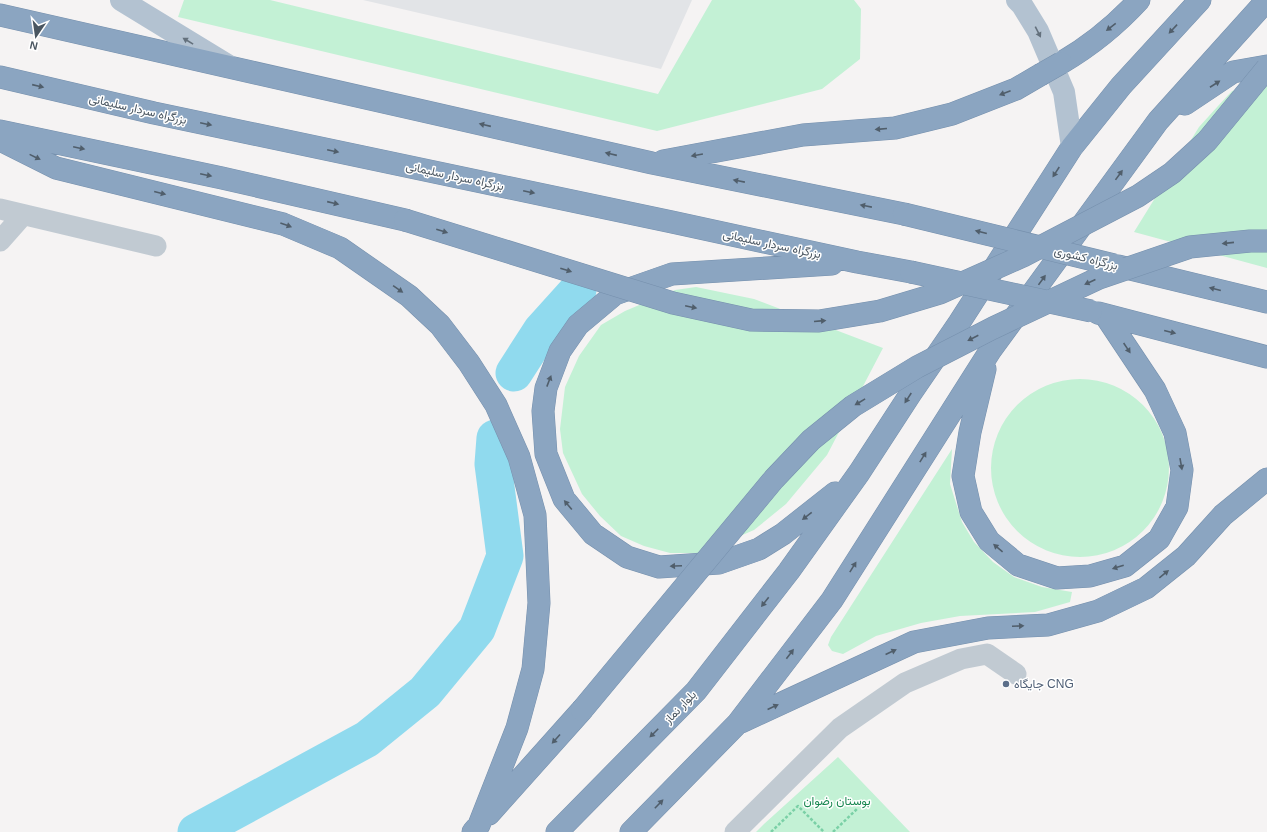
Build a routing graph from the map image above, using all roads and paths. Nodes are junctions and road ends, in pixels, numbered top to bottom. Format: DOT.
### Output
graph roads {
  1 [pos="121,0"];
  2 [pos="1017,0"];
  3 [pos="1139,0"];
  4 [pos="1200,0"];
  5 [pos="1267,0"];
  6 [pos="0,15"];
  7 [pos="1267,67"];
  8 [pos="234,68"];
  9 [pos="0,77"];
  10 [pos="1158,121"];
  11 [pos="0,131"];
  12 [pos="0,140"];
  13 [pos="1072,148"];
  14 [pos="652,163"];
  15 [pos="0,208"];
  16 [pos="23,215"];
  17 [pos="0,241"];
  18 [pos="1267,241"];
  19 [pos="156,246"];
  20 [pos="857,262"];
  21 [pos="1267,284"];
  22 [pos="1238,295"];
  23 [pos="1267,302"];
  24 [pos="1098,313"];
  25 [pos="990,351"];
  26 [pos="1267,357"];
  27 [pos="859,473"];
  28 [pos="1267,479"];
  29 [pos="1016,674"];
  30 [pos="738,723"];
  31 [pos="858,808"];
  32 [pos="476,828"];
  33 [pos="557,832"];
  34 [pos="632,832"];
  35 [pos="735,832"];
  36 [pos="771,832"];
  37 [pos="824,832"];
  38 [pos="833,832"];
  8 -- 1 [label="main road, one-way"];
  2 -- 13 [label="main road, one-way"];
  3 -- 14 [label="highway, one-way, bridge"];
  4 -- 13 [label="highway, one-way"];
  5 -- 10 [label="highway"];
  6 -- 8 [label="highway"];
  10 -- 7 [label="highway, one-way"];
  11 -- 7 [label="highway, one-way, bridge"];
  14 -- 8 [label="highway, one-way"];
  9 -- 20 [label="highway, بزرگراه سردار سلیمانی, one-way"];
  25 -- 10 [label="highway, one-way"];
  12 -- 32 [label="highway, one-way"];
  13 -- 27 [label="highway, one-way"];
  22 -- 14 [label="highway, بزرگراه کشوری, one-way, bridge"];
  15 -- 16 [label="street"];
  16 -- 17 [label="street"];
  16 -- 19 [label="street"];
  18 -- 32 [label="highway, one-way, bridge"];
  20 -- 24 [label="highway, بزرگراه سردار سلیمانی, bridge"];
  27 -- 20 [label="highway, one-way"];
  21 -- 22 [label="highway"];
  22 -- 23 [label="highway, بزرگراه کشوری"];
  24 -- 25 [label="highway, one-way"];
  24 -- 26 [label="highway, one-way"];
  30 -- 25 [label="highway, one-way"];
  27 -- 33 [label="highway, بلوار نماز, one-way"];
  30 -- 28 [label="highway, one-way"];
  29 -- 35 [label="street"];
  34 -- 30 [label="highway, one-way"];
  31 -- 38 [label="path"];
  36 -- 37 [label="path"];
}
